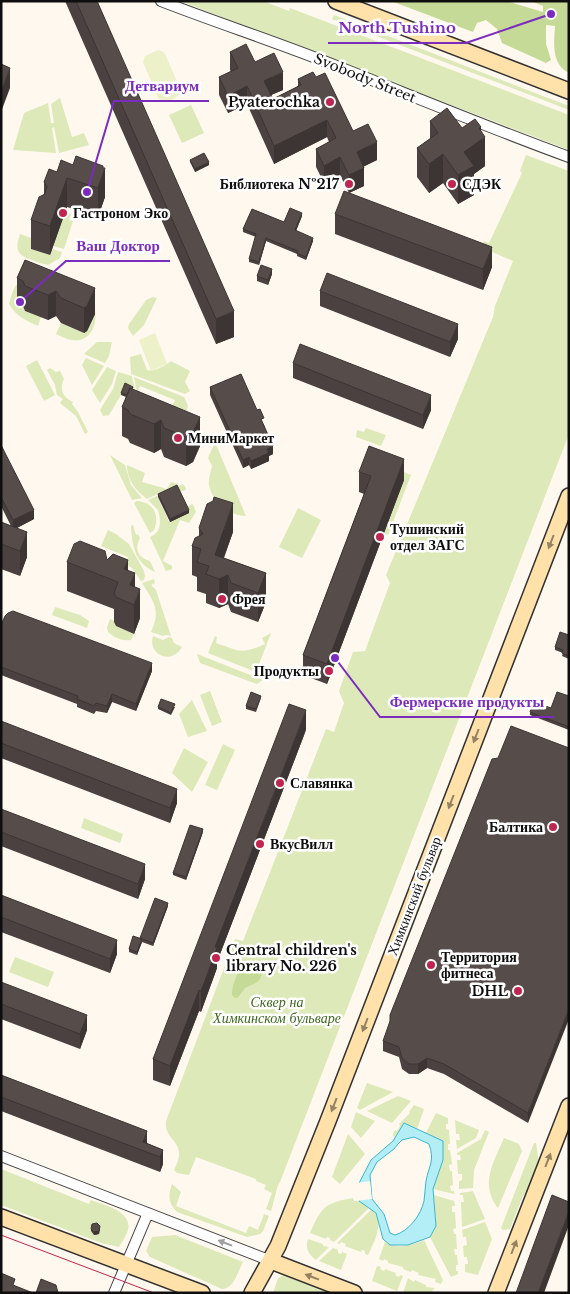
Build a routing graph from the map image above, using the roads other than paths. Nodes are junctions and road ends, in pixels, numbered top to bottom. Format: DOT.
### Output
graph roads {
  1 [pos="161,1"];
  2 [pos="336,1"];
  3 [pos="569,91"];
  4 [pos="569,158"];
  5 [pos="569,496"];
  6 [pos="569,1106"];
  7 [pos="1,1156"];
  8 [pos="148,1213"];
  9 [pos="1,1217"];
  10 [pos="271,1261"];
  11 [pos="126,1264"];
  12 [pos="114,1292"];
  13 [pos="202,1293"];
  14 [pos="252,1293"];
  15 [pos="354,1293"];
  16 [pos="496,1293"];
  1 -- 4 [label="street, Svobody Street"];
  2 -- 3 [label="main road"];
  5 -- 10 [label="main road, Химкинский бульвар, one-way"];
  16 -- 6 [label="main road, one-way"];
  7 -- 8 [label="street"];
  10 -- 8 [label="street, one-way"];
  8 -- 11 [label="street"];
  9 -- 11 [label="main road"];
  10 -- 14 [label="main road, Химкинский бульвар"];
  15 -- 10 [label="main road, one-way"];
  11 -- 12 [label="street"];
  11 -- 13 [label="main road"];
}
